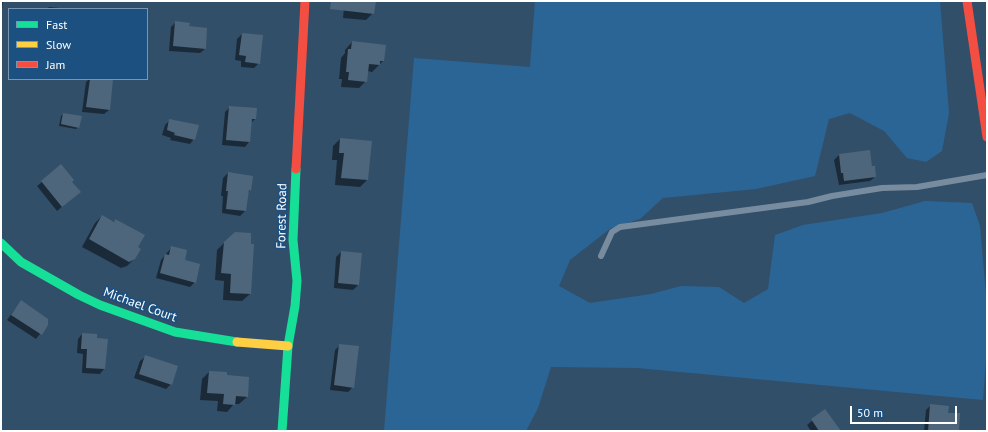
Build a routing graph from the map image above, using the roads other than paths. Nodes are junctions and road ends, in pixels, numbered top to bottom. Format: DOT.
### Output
graph roads {
  1 [pos="305,1"];
  2 [pos="967,1"];
  3 [pos="987,137"];
  4 [pos="987,175"];
  5 [pos="1,243"];
  6 [pos="601,256"];
  7 [pos="288,346"];
  8 [pos="282,431"];
  1 -- 7 [label="street, Forest Road"];
  2 -- 3 [label="street"];
  4 -- 6 [label="lane"];
  5 -- 7 [label="street, Michael Court"];
  7 -- 8 [label="street, Forest Road"];
}
